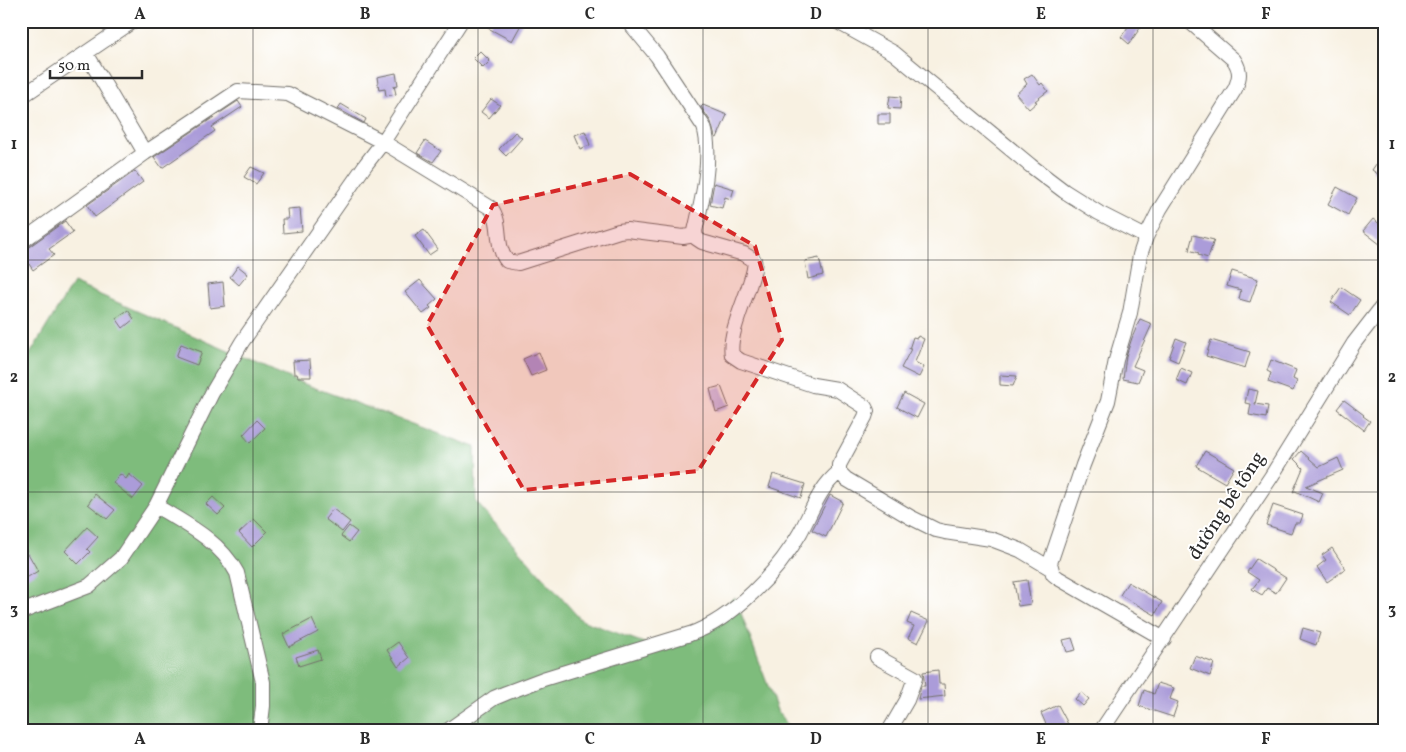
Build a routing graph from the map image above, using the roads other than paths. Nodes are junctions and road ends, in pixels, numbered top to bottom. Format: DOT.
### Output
graph roads {
  1 [pos="133,21"];
  2 [pos="461,21"];
  3 [pos="628,21"];
  4 [pos="836,21"];
  5 [pos="1189,21"];
  6 [pos="86,53"];
  7 [pos="21,97"];
  8 [pos="383,142"];
  9 [pos="145,153"];
  10 [pos="695,236"];
  11 [pos="1146,237"];
  12 [pos="21,242"];
  13 [pos="1385,303"];
  14 [pos="839,472"];
  15 [pos="156,506"];
  16 [pos="1050,568"];
  17 [pos="21,612"];
  18 [pos="1164,639"];
  19 [pos="877,657"];
  20 [pos="260,731"];
  21 [pos="447,731"];
  22 [pos="889,731"];
  23 [pos="1101,731"];
  1 -- 6 [label="street"];
  2 -- 8 [label="street"];
  3 -- 10 [label="street"];
  4 -- 11 [label="street"];
  5 -- 11 [label="street"];
  6 -- 7 [label="street"];
  6 -- 9 [label="street"];
  8 -- 9 [label="street"];
  8 -- 10 [label="street"];
  8 -- 15 [label="street"];
  9 -- 12 [label="street"];
  10 -- 14 [label="street"];
  11 -- 16 [label="street"];
  13 -- 18 [label="street, đường bê tông"];
  14 -- 16 [label="street"];
  14 -- 21 [label="street"];
  15 -- 17 [label="street"];
  15 -- 20 [label="street"];
  16 -- 18 [label="street"];
  18 -- 23 [label="street, đường bê tông"];
  19 -- 22 [label="street"];
}
